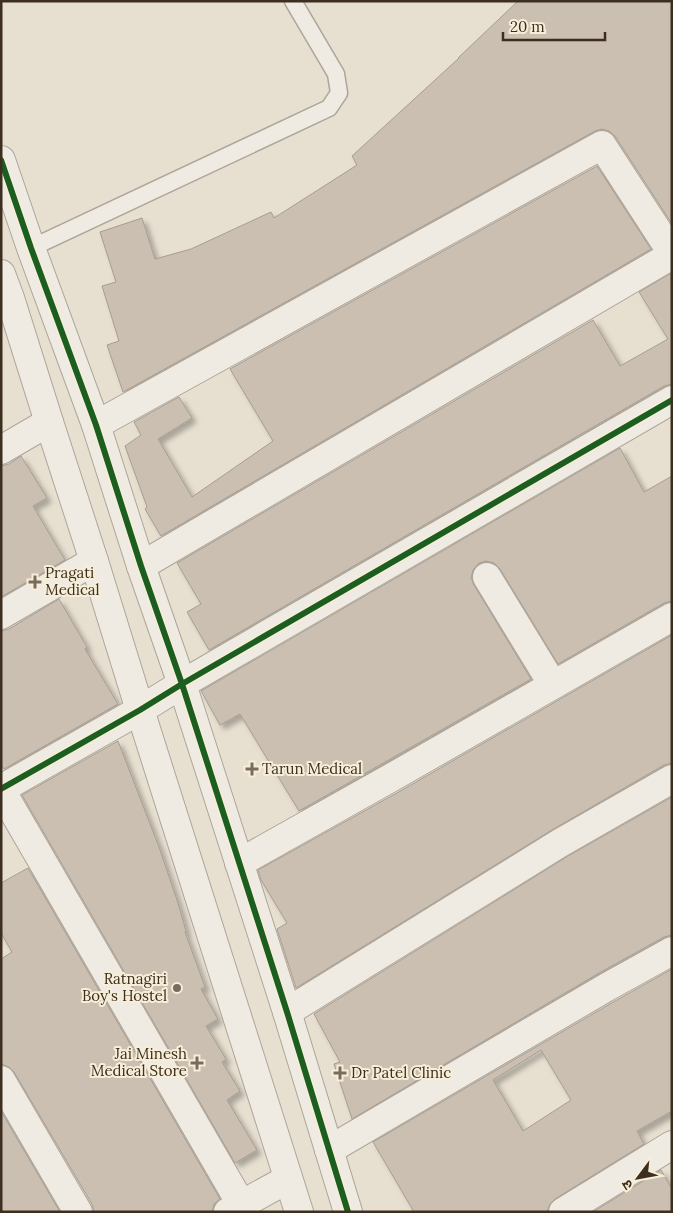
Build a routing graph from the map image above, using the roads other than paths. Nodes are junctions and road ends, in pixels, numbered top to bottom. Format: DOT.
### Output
graph roads {
  1 [pos="293,1"];
  2 [pos="1,160"];
  3 [pos="31,248"];
  4 [pos="672,254"];
  5 [pos="4,292"];
  6 [pos="672,400"];
  7 [pos="49,422"];
  8 [pos="96,425"];
  9 [pos="1,450"];
  10 [pos="94,561"];
  11 [pos="141,566"];
  12 [pos="487,577"];
  13 [pos="1,615"];
  14 [pos="672,617"];
  15 [pos="182,684"];
  16 [pos="553,685"];
  17 [pos="140,710"];
  18 [pos="672,779"];
  19 [pos="1,789"];
  20 [pos="239,863"];
  21 [pos="672,951"];
  22 [pos="287,1012"];
  23 [pos="1,1080"];
  24 [pos="672,1145"];
  25 [pos="329,1150"];
  26 [pos="288,1179"];
  27 [pos="235,1208"];
  28 [pos="78,1212"];
  29 [pos="299,1212"];
  30 [pos="348,1212"];
  31 [pos="564,1212"];
  1 -- 3 [label="lane"];
  2 -- 3 [label="street"];
  3 -- 8 [label="street"];
  4 -- 8 [label="street"];
  4 -- 11 [label="street"];
  5 -- 7 [label="street"];
  6 -- 15 [label="street"];
  7 -- 9 [label="street"];
  7 -- 10 [label="street"];
  8 -- 11 [label="street"];
  10 -- 13 [label="street"];
  10 -- 17 [label="street"];
  11 -- 15 [label="street"];
  12 -- 16 [label="street"];
  14 -- 16 [label="street"];
  15 -- 17 [label="street"];
  15 -- 20 [label="street"];
  16 -- 20 [label="street"];
  17 -- 19 [label="street"];
  17 -- 26 [label="street"];
  18 -- 22 [label="street"];
  19 -- 27 [label="street"];
  20 -- 22 [label="street"];
  21 -- 25 [label="street"];
  22 -- 25 [label="street"];
  23 -- 28 [label="street"];
  24 -- 31 [label="street"];
  25 -- 30 [label="street"];
  26 -- 27 [label="street"];
  26 -- 29 [label="street"];
}
